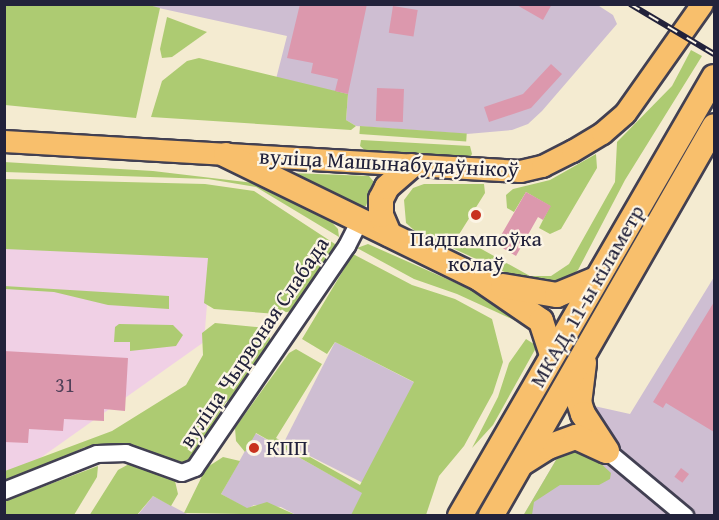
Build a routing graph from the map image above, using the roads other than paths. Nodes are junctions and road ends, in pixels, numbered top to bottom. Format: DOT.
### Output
graph roads {
  1 [pos="702,4"];
  2 [pos="714,77"];
  3 [pos="714,126"];
  4 [pos="4,141"];
  5 [pos="226,155"];
  6 [pos="411,166"];
  7 [pos="360,220"];
  8 [pos="389,234"];
  9 [pos="480,279"];
  10 [pos="596,279"];
  11 [pos="585,352"];
  12 [pos="552,355"];
  13 [pos="608,451"];
  14 [pos="520,465"];
  15 [pos="4,491"];
  16 [pos="460,516"];
  17 [pos="491,516"];
  18 [pos="685,516"];
  1 -- 6 [label="main road, вуліца Машынабудаўнікоў"];
  2 -- 10 [label="highway, МКАД, 11-ы кіламетр"];
  3 -- 11 [label="highway, МКАД, 11-ы кіламетр"];
  4 -- 5 [label="main road, вуліца Машынабудаўнікоў"];
  5 -- 6 [label="main road, вуліца Машынабудаўнікоў"];
  5 -- 7 [label="highway"];
  6 -- 8 [label="highway"];
  7 -- 8 [label="highway"];
  7 -- 15 [label="street, вуліца Чырвоная Слабада"];
  8 -- 9 [label="highway"];
  9 -- 10 [label="highway"];
  9 -- 12 [label="highway"];
  10 -- 12 [label="highway, МКАД, 11-ы кіламетр"];
  11 -- 13 [label="highway"];
  11 -- 14 [label="highway, МКАД, 11-ы кіламетр"];
  12 -- 16 [label="highway, МКАД, 11-ы кіламетр"];
  13 -- 14 [label="highway"];
  13 -- 18 [label="street"];
  14 -- 17 [label="highway, МКАД, 11-ы кіламетр"];
}
